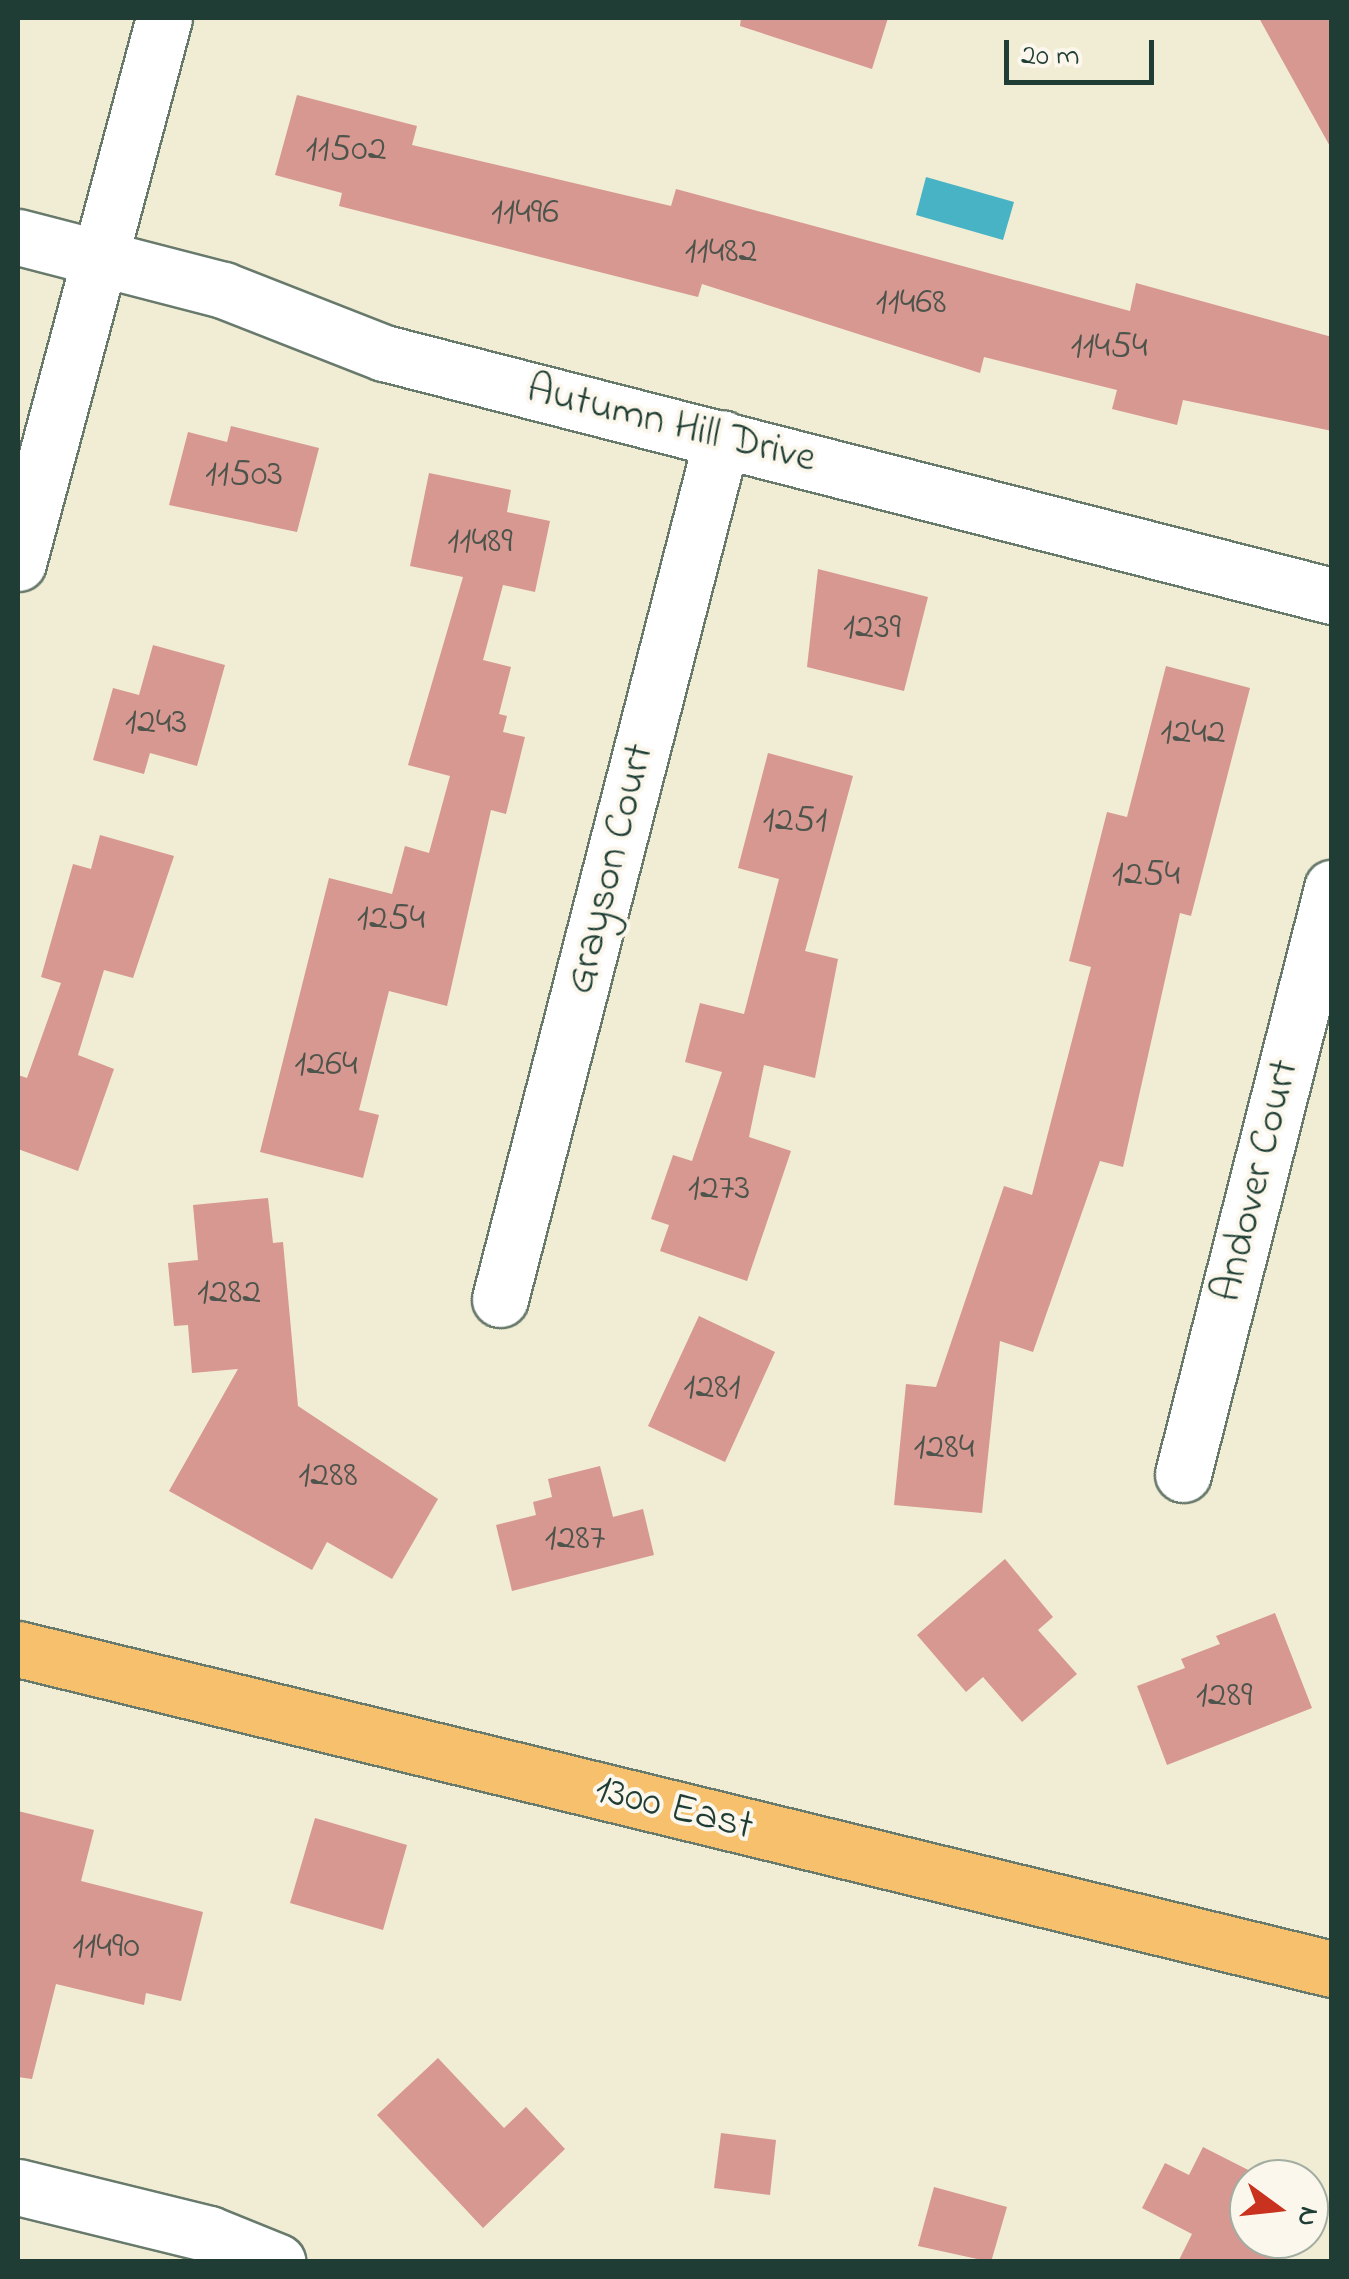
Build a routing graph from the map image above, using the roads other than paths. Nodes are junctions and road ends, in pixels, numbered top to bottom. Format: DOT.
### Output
graph roads {
  1 [pos="164,18"];
  2 [pos="18,237"];
  3 [pos="100,258"];
  4 [pos="722,438"];
  5 [pos="18,564"];
  6 [pos="1332,596"];
  7 [pos="1332,888"];
  8 [pos="500,1300"];
  9 [pos="1183,1474"];
  10 [pos="18,1648"];
  11 [pos="1332,1969"];
  12 [pos="18,2187"];
  13 [pos="278,2262"];
  1 -- 3 [label="street"];
  2 -- 3 [label="street, Autumn Hill Drive"];
  3 -- 4 [label="street, Autumn Hill Drive"];
  3 -- 5 [label="street"];
  4 -- 6 [label="street, Autumn Hill Drive"];
  4 -- 8 [label="street, Grayson Court"];
  7 -- 9 [label="street, Andover Court"];
  10 -- 11 [label="main road, 1300 East"];
  12 -- 13 [label="street"];
}
